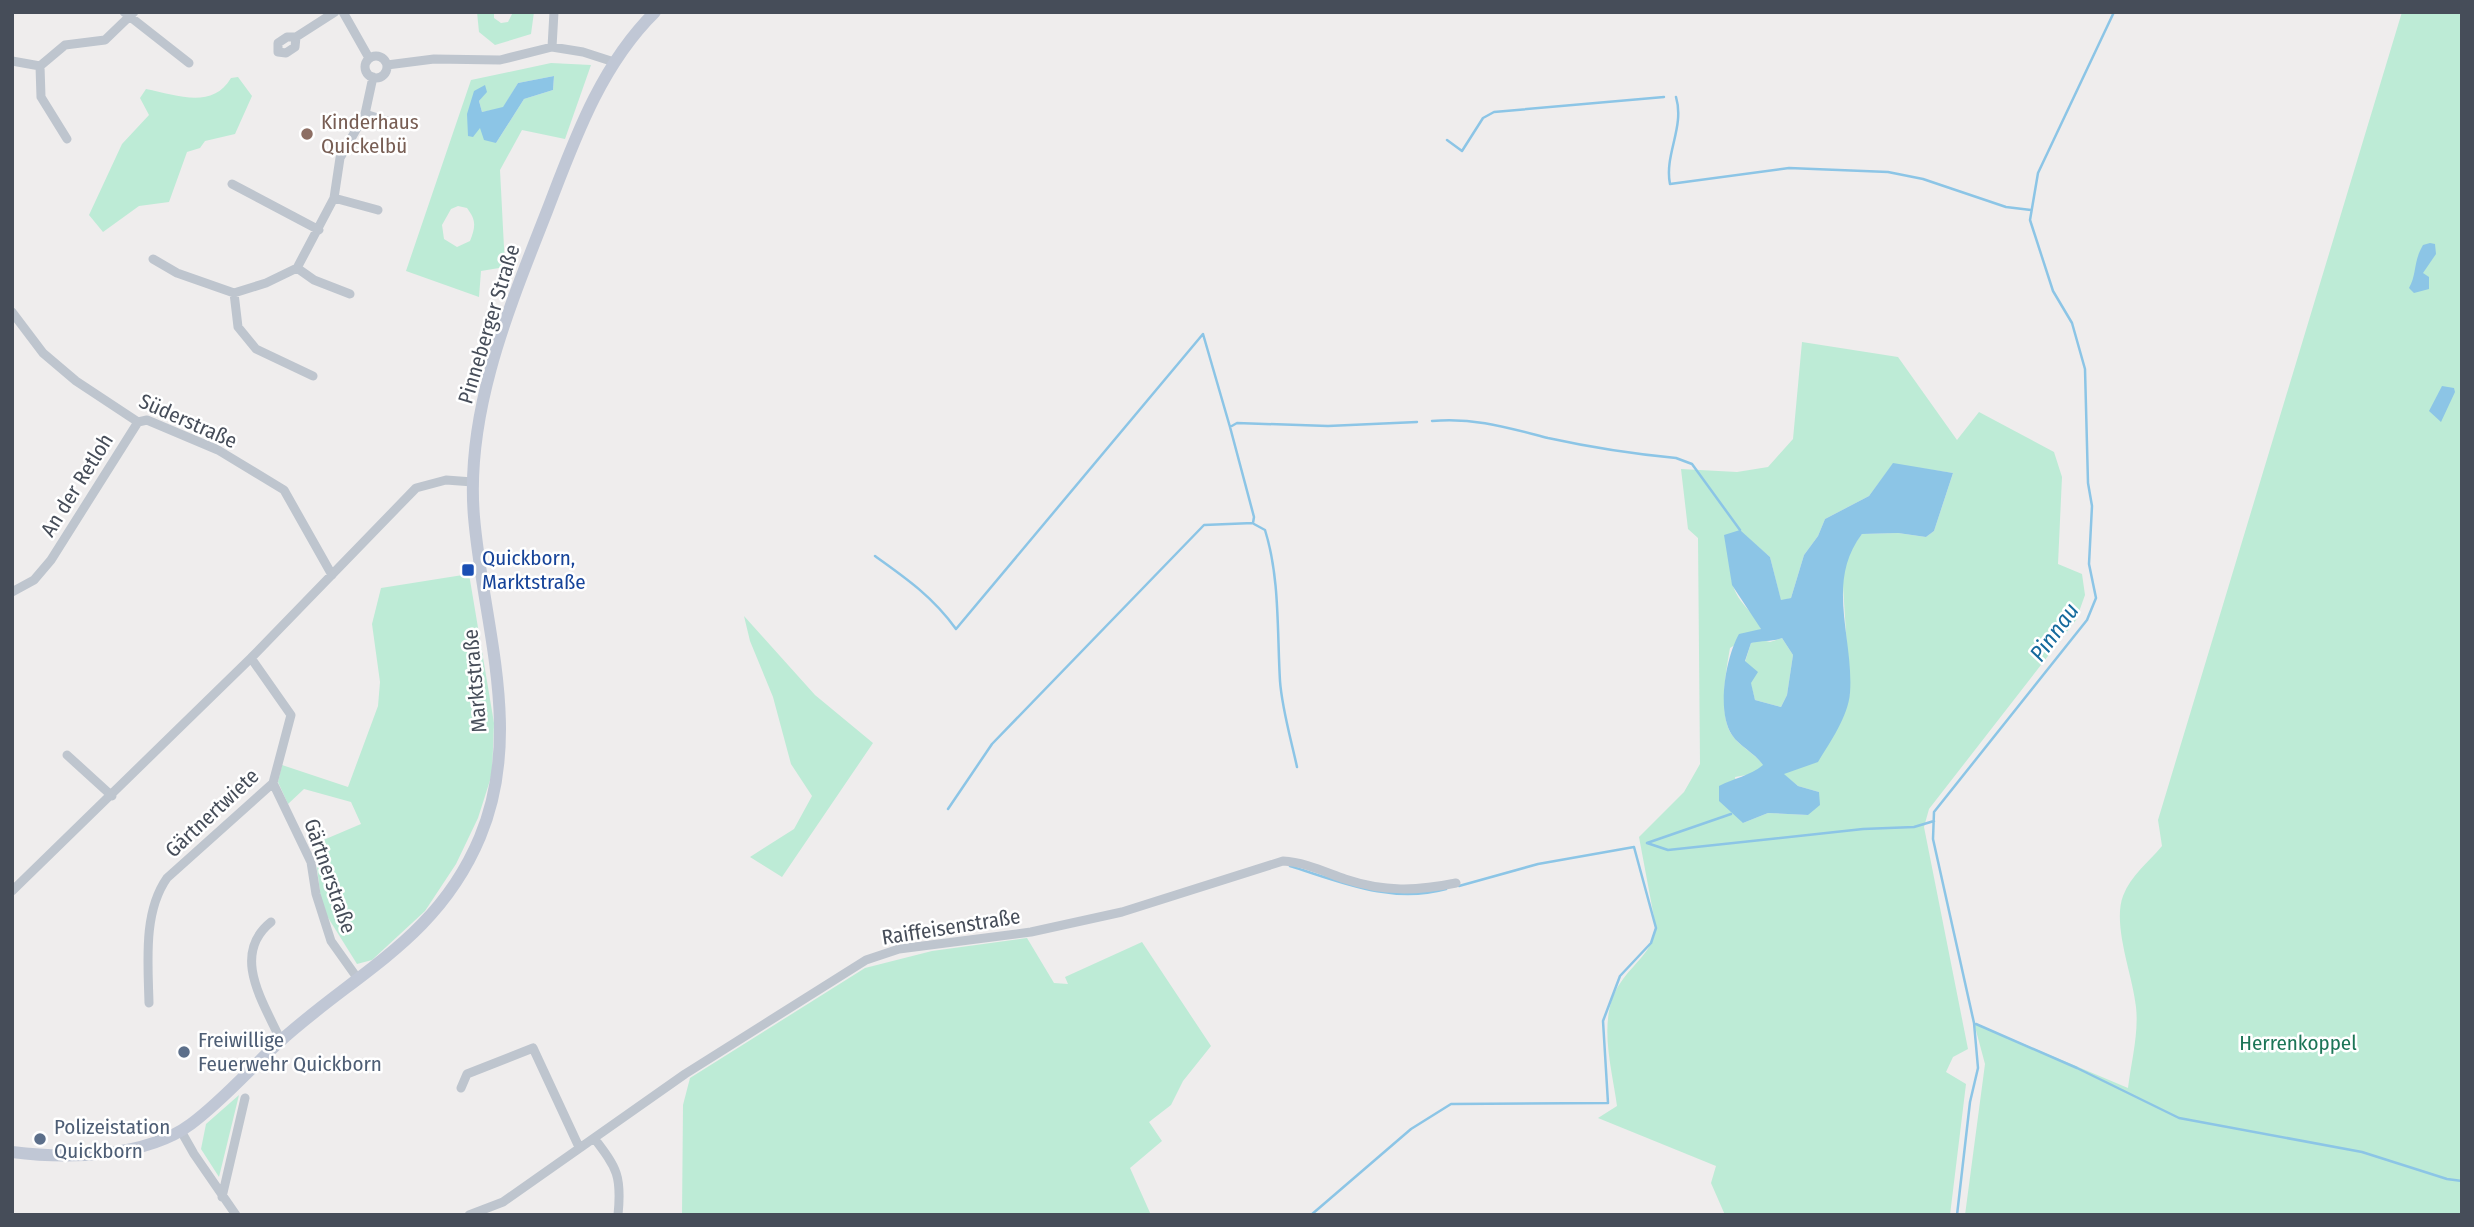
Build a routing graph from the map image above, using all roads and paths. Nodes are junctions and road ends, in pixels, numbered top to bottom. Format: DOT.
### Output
graph roads {
  1 [pos="554,12"];
  2 [pos="654,12"];
  3 [pos="342,13"];
  4 [pos="129,14"];
  5 [pos="296,37"];
  6 [pos="552,47"];
  7 [pos="369,58"];
  8 [pos="12,61"];
  9 [pos="614,62"];
  10 [pos="190,63"];
  11 [pos="387,65"];
  12 [pos="40,66"];
  13 [pos="373,77"];
  14 [pos="365,114"];
  15 [pos="403,126"];
  16 [pos="67,139"];
  17 [pos="232,184"];
  18 [pos="334,198"];
  19 [pos="378,210"];
  20 [pos="319,230"];
  21 [pos="153,259"];
  22 [pos="297,268"];
  23 [pos="234,293"];
  24 [pos="350,294"];
  25 [pos="12,312"];
  26 [pos="313,376"];
  27 [pos="138,422"];
  28 [pos="472,482"];
  29 [pos="332,576"];
  30 [pos="12,592"];
  31 [pos="251,658"];
  32 [pos="66,755"];
  33 [pos="273,783"];
  34 [pos="112,796"];
  35 [pos="1456,883"];
  36 [pos="12,891"];
  37 [pos="271,922"];
  38 [pos="358,979"];
  39 [pos="149,1003"];
  40 [pos="281,1041"];
  41 [pos="461,1088"];
  42 [pos="246,1098"];
  43 [pos="181,1130"];
  44 [pos="594,1138"];
  45 [pos="579,1147"];
  46 [pos="12,1152"];
  47 [pos="40,1156"];
  48 [pos="12,1161"];
  49 [pos="222,1197"];
  50 [pos="236,1215"];
  51 [pos="469,1215"];
  52 [pos="618,1215"];
  1 -- 6 [label="street"];
  2 -- 9 [label="main road, Pinneberger Straße"];
  3 -- 5 [label="street"];
  3 -- 7 [label="street"];
  4 -- 10 [label="street"];
  4 -- 12 [label="street"];
  6 -- 9 [label="street"];
  6 -- 11 [label="street"];
  7 -- 11 [label="street"];
  7 -- 13 [label="street"];
  8 -- 12 [label="street"];
  9 -- 28 [label="main road, Pinneberger Straße"];
  11 -- 13 [label="street"];
  12 -- 16 [label="street"];
  13 -- 14 [label="street"];
  14 -- 15 [label="street"];
  14 -- 18 [label="street"];
  17 -- 20 [label="street"];
  18 -- 19 [label="street"];
  18 -- 20 [label="street"];
  20 -- 22 [label="street"];
  21 -- 23 [label="street"];
  22 -- 23 [label="street"];
  22 -- 24 [label="street"];
  23 -- 26 [label="street"];
  25 -- 27 [label="street, Süderstraße"];
  27 -- 29 [label="street, Süderstraße"];
  27 -- 30 [label="street, An der Retloh"];
  28 -- 29 [label="street"];
  28 -- 38 [label="main road, Marktstraße"];
  29 -- 31 [label="street"];
  31 -- 33 [label="street, Gärtnertwiete"];
  31 -- 34 [label="street"];
  32 -- 34 [label="street"];
  33 -- 38 [label="street, Gärtnerstraße"];
  33 -- 39 [label="street, Gärtnertwiete"];
  34 -- 36 [label="street"];
  35 -- 44 [label="street, Raiffeisenstraße"];
  37 -- 40 [label="street"];
  38 -- 40 [label="main road, Marktstraße"];
  40 -- 43 [label="main road, Marktstraße"];
  41 -- 45 [label="street"];
  42 -- 49 [label="street"];
  43 -- 47 [label="main road, Marktstraße"];
  43 -- 49 [label="street"];
  44 -- 45 [label="street, Raiffeisenstraße"];
  44 -- 52 [label="street"];
  45 -- 51 [label="street, Raiffeisenstraße"];
  46 -- 47 [label="main road, Marktstraße"];
  47 -- 48 [label="main road, Marktstraße"];
  49 -- 50 [label="street"];
}
